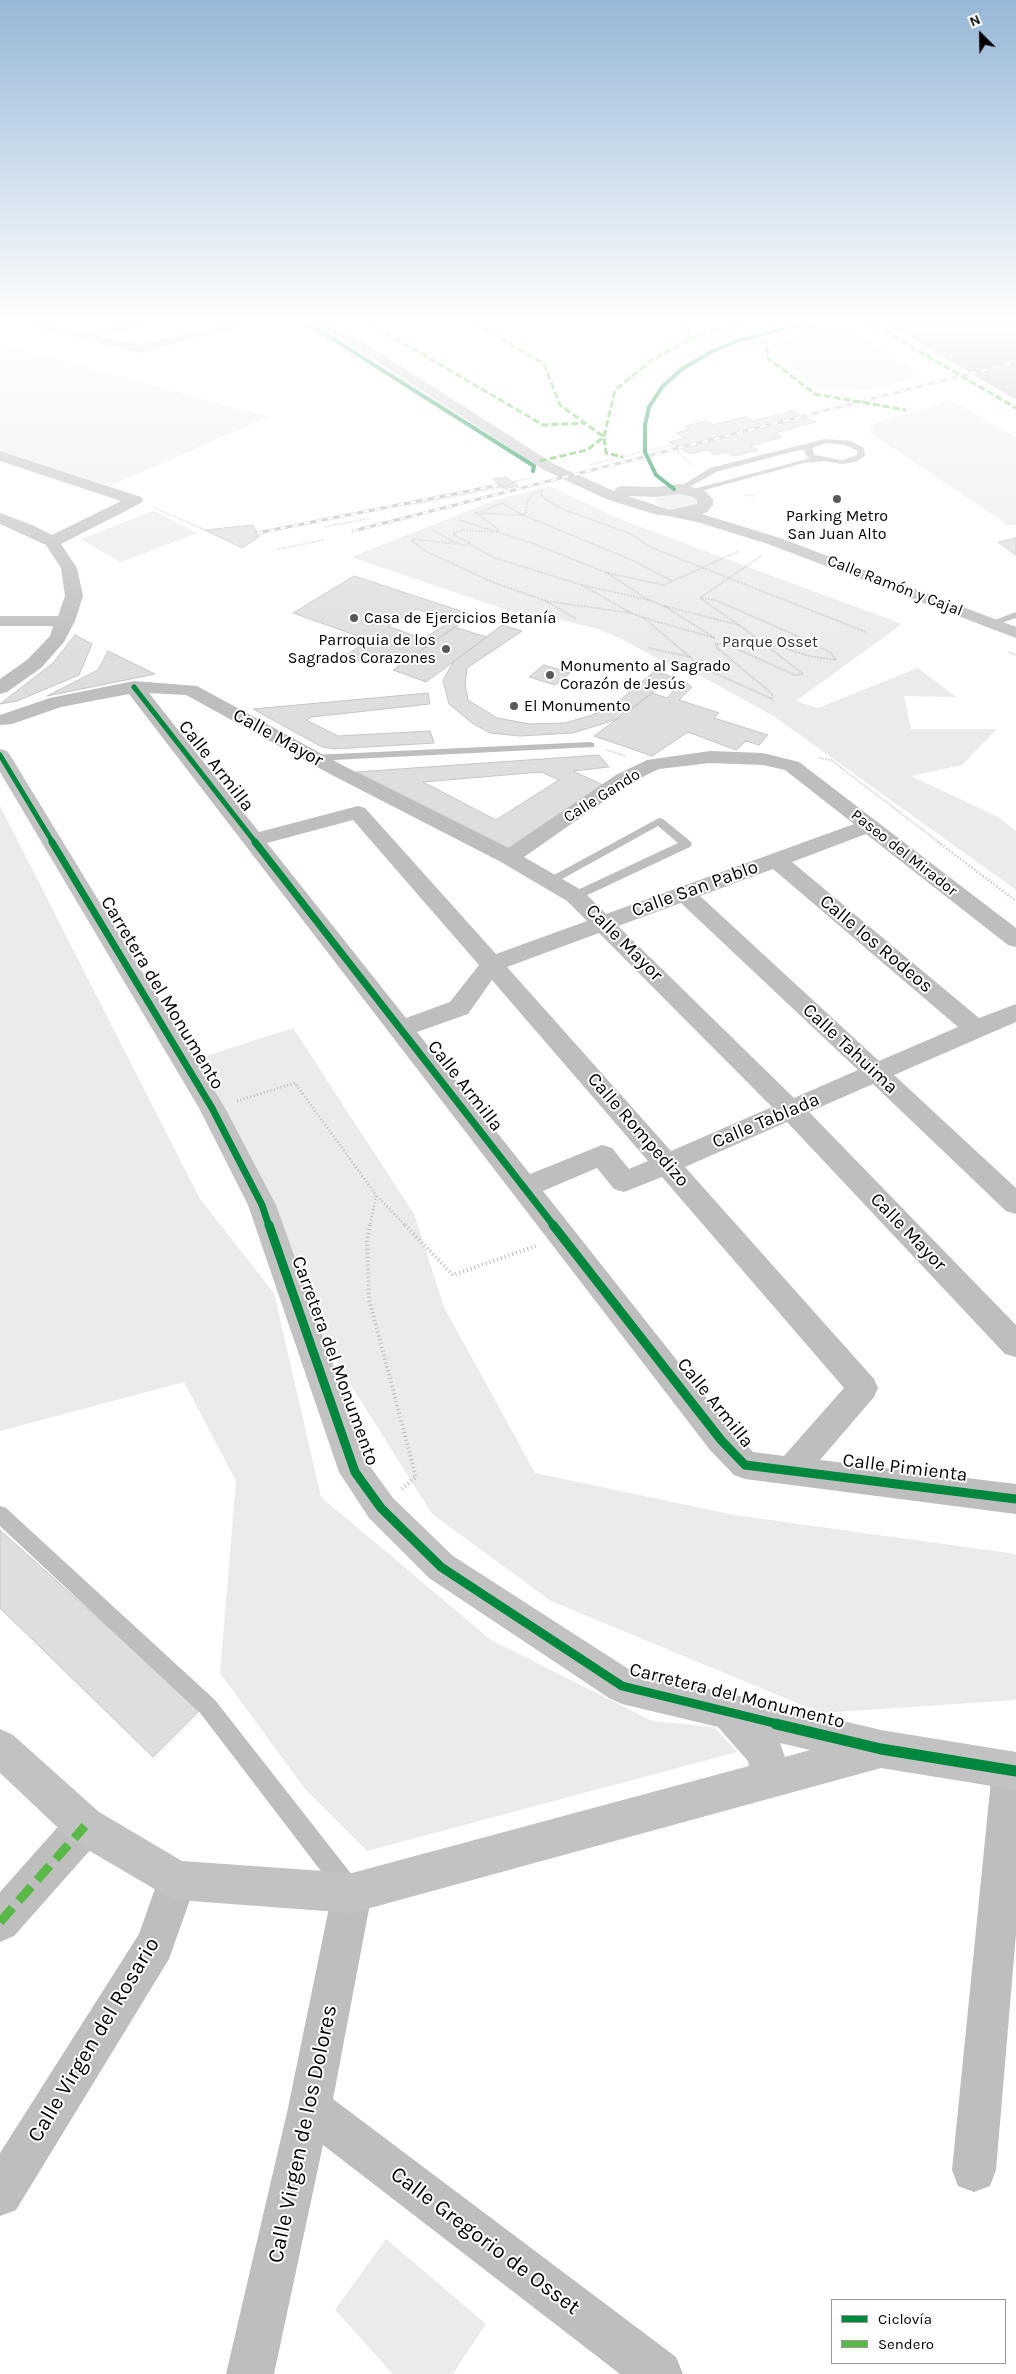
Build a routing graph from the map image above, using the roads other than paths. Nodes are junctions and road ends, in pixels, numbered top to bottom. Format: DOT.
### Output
graph roads {
  1 [pos="497,434"];
  2 [pos="0,456"];
  3 [pos="812,456"];
  4 [pos="577,482"];
  5 [pos="695,491"];
  6 [pos="655,492"];
  7 [pos="670,513"];
  8 [pos="0,518"];
  9 [pos="774,541"];
  10 [pos="52,542"];
  11 [pos="1016,615"];
  12 [pos="8,621"];
  13 [pos="66,621"];
  14 [pos="992,623"];
  15 [pos="1016,633"];
  16 [pos="0,640"];
  17 [pos="134,687"];
  18 [pos="0,688"];
  19 [pos="2,720"];
  20 [pos="0,740"];
  21 [pos="590,745"];
  22 [pos="0,755"];
  23 [pos="313,758"];
  24 [pos="792,766"];
  25 [pos="365,785"];
  26 [pos="358,812"];
  27 [pos="869,826"];
  28 [pos="252,840"];
  29 [pos="509,857"];
  30 [pos="776,860"];
  31 [pos="550,881"];
  32 [pos="684,894"];
  33 [pos="575,896"];
  34 [pos="604,922"];
  35 [pos="1016,940"];
  36 [pos="492,964"];
  37 [pos="1016,1012"];
  38 [pos="400,1029"];
  39 [pos="976,1029"];
  40 [pos="876,1073"];
  41 [pos="792,1111"];
  42 [pos="668,1163"];
  43 [pos="524,1188"];
  44 [pos="1016,1204"];
  45 [pos="1016,1345"];
  46 [pos="791,1471"];
  47 [pos="1016,1498"];
  48 [pos="0,1514"];
  49 [pos="729,1712"];
  50 [pos="0,1748"];
  51 [pos="881,1750"];
  52 [pos="1014,1771"];
  53 [pos="769,1780"];
  54 [pos="85,1826"];
  55 [pos="177,1880"];
  56 [pos="352,1893"];
  57 [pos="0,1922"];
  58 [pos="310,2108"];
  59 [pos="974,2170"];
  60 [pos="0,2194"];
  61 [pos="250,2374"];
  62 [pos="660,2374"];
  1 -- 4 [label="street"];
  2 -- 10 [label="street"];
  3 -- 3 [label="lane"];
  3 -- 5 [label="lane"];
  3 -- 5 [label="lane"];
  4 -- 6 [label="street"];
  4 -- 7 [label="street, Calle Ramón y Cajal"];
  5 -- 6 [label="street"];
  5 -- 7 [label="street"];
  5 -- 9 [label="street, Calle Ramón y Cajal"];
  6 -- 7 [label="street"];
  7 -- 9 [label="street, Calle Ramón y Cajal"];
  8 -- 10 [label="street"];
  9 -- 14 [label="street, Calle Ramón y Cajal"];
  10 -- 13 [label="street"];
  11 -- 14 [label="lane"];
  12 -- 13 [label="street"];
  12 -- 16 [label="street"];
  13 -- 18 [label="street"];
  14 -- 15 [label="street, Calle Ramón y Cajal"];
  17 -- 19 [label="street, Calle Mayor"];
  17 -- 23 [label="street, Calle Mayor"];
  17 -- 28 [label="street, Calle Armilla"];
  19 -- 20 [label="street"];
  21 -- 23 [label="lane"];
  22 -- 49 [label="street, Carretera del Monumento"];
  23 -- 25 [label="street, Calle Mayor"];
  24 -- 27 [label="street, Paseo del Mirador"];
  24 -- 29 [label="street, Calle Gando"];
  25 -- 26 [label="street"];
  25 -- 29 [label="street, Calle Mayor"];
  26 -- 28 [label="street"];
  26 -- 36 [label="street, Calle Rompedizo"];
  27 -- 30 [label="street, Calle San Pablo"];
  27 -- 35 [label="street, Paseo del Mirador"];
  28 -- 38 [label="street, Calle Armilla"];
  29 -- 31 [label="street, Calle Mayor"];
  30 -- 32 [label="street, Calle San Pablo"];
  30 -- 39 [label="street, Calle los Rodeos"];
  31 -- 33 [label="street, Calle Mayor"];
  31 -- 33 [label="lane"];
  32 -- 34 [label="street, Calle San Pablo"];
  32 -- 40 [label="street, Calle Tahuima"];
  33 -- 34 [label="street, Calle Mayor"];
  34 -- 36 [label="street, Calle San Pablo"];
  34 -- 41 [label="street, Calle Mayor"];
  36 -- 38 [label="street"];
  36 -- 42 [label="street, Calle Rompedizo"];
  37 -- 39 [label="street, Calle Tablada"];
  38 -- 43 [label="street, Calle Armilla"];
  39 -- 40 [label="street, Calle Tablada"];
  40 -- 41 [label="street, Calle Tablada"];
  40 -- 44 [label="street, Calle Tahuima"];
  41 -- 42 [label="street, Calle Tablada"];
  41 -- 45 [label="street, Calle Mayor"];
  42 -- 43 [label="street, Calle Tablada"];
  42 -- 46 [label="street, Calle Rompedizo"];
  43 -- 46 [label="street, Calle Armilla"];
  46 -- 47 [label="street, Calle Pimienta"];
  48 -- 56 [label="lane"];
  49 -- 51 [label="street, Carretera del Monumento"];
  49 -- 53 [label="street"];
  50 -- 54 [label="street"];
  51 -- 52 [label="street, Carretera del Monumento"];
  51 -- 53 [label="street"];
  52 -- 59 [label="street"];
  53 -- 56 [label="street"];
  54 -- 55 [label="street"];
  54 -- 57 [label="street"];
  55 -- 56 [label="street"];
  55 -- 60 [label="street, Calle Virgen del Rosario"];
  56 -- 58 [label="street, Calle Virgen de los Dolores"];
  58 -- 61 [label="street, Calle Virgen de los Dolores"];
  58 -- 62 [label="street, Calle Gregorio de Osset"];
}
